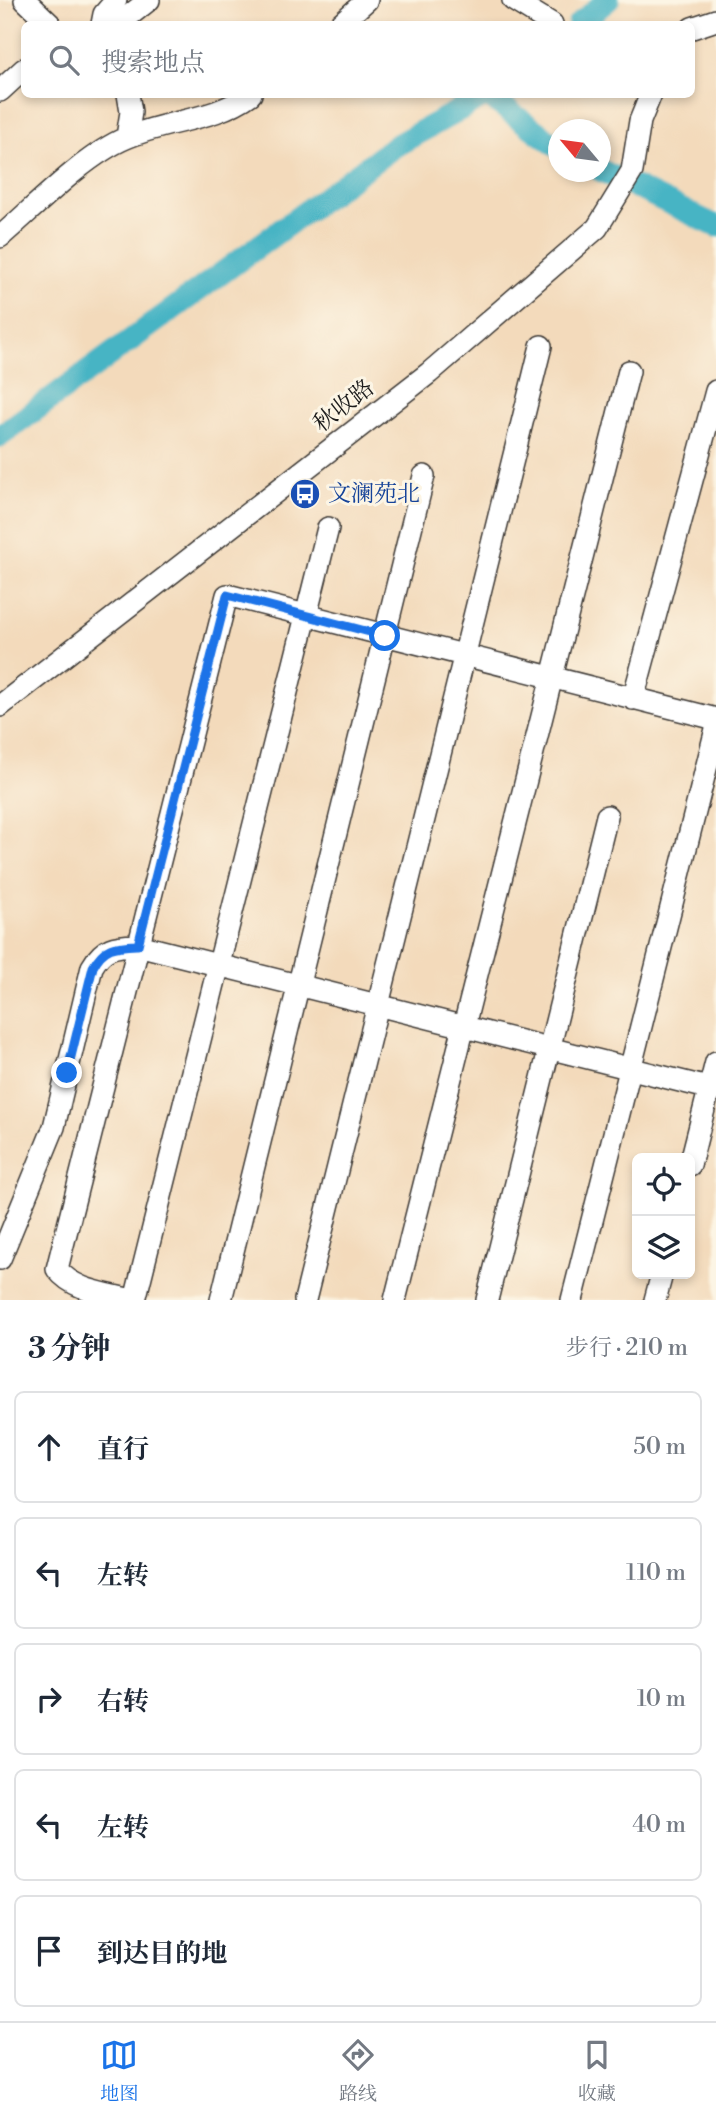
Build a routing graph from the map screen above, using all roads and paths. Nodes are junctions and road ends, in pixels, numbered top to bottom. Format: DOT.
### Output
graph roads {
  1 [pos="25,0"];
  2 [pos="116,0"];
  3 [pos="149,0"];
  4 [pos="367,0"];
  5 [pos="517,3"];
  6 [pos="716,20"];
  7 [pos="47,21"];
  8 [pos="103,21"];
  9 [pos="119,21"];
  10 [pos="343,21"];
  11 [pos="547,21"];
  12 [pos="695,27"];
  13 [pos="21,72"];
  14 [pos="0,92"];
  15 [pos="129,98"];
  16 [pos="246,98"];
  17 [pos="649,98"];
  18 [pos="127,137"];
  19 [pos="0,237"];
  20 [pos="541,346"];
  21 [pos="629,371"];
  22 [pos="716,391"];
  23 [pos="424,476"];
  24 [pos="328,528"];
  25 [pos="306,615"];
  26 [pos="385,636"];
  27 [pos="464,656"];
  28 [pos="552,678"];
  29 [pos="633,698"];
  30 [pos="0,706"];
  31 [pos="716,719"];
  32 [pos="716,729"];
  33 [pos="607,816"];
  34 [pos="138,945"];
  35 [pos="219,965"];
  36 [pos="298,986"];
  37 [pos="377,1005"];
  38 [pos="464,1027"];
  39 [pos="549,1049"];
  40 [pos="716,1062"];
  41 [pos="630,1069"];
  42 [pos="713,1090"];
  43 [pos="694,1153"];
  44 [pos="0,1259"];
  45 [pos="661,1279"];
  46 [pos="133,1300"];
  47 [pos="220,1300"];
  48 [pos="305,1300"];
  49 [pos="395,1300"];
  50 [pos="487,1300"];
  51 [pos="572,1300"];
  52 [pos="655,1300"];
  1 -- 7 [label="street"];
  2 -- 8 [label="street"];
  3 -- 9 [label="street"];
  4 -- 10 [label="street"];
  5 -- 11 [label="street"];
  6 -- 12 [label="street"];
  13 -- 14 [label="street"];
  15 -- 18 [label="street"];
  16 -- 18 [label="street"];
  17 -- 30 [label="street, 秋收路"];
  18 -- 19 [label="street"];
  20 -- 27 [label="street"];
  21 -- 28 [label="street"];
  22 -- 29 [label="street"];
  23 -- 26 [label="street"];
  24 -- 25 [label="street"];
  25 -- 26 [label="street"];
  25 -- 34 [label="street"];
  25 -- 35 [label="street"];
  26 -- 27 [label="street"];
  26 -- 36 [label="street"];
  27 -- 28 [label="street"];
  27 -- 37 [label="street"];
  28 -- 29 [label="street"];
  28 -- 38 [label="street"];
  29 -- 31 [label="street"];
  32 -- 41 [label="street"];
  33 -- 39 [label="street"];
  34 -- 35 [label="street"];
  34 -- 44 [label="street"];
  34 -- 46 [label="street"];
  35 -- 36 [label="street"];
  35 -- 46 [label="street"];
  36 -- 37 [label="street"];
  36 -- 47 [label="street"];
  37 -- 38 [label="street"];
  37 -- 48 [label="street"];
  38 -- 39 [label="street"];
  38 -- 49 [label="street"];
  39 -- 41 [label="street"];
  39 -- 50 [label="street"];
  40 -- 42 [label="street"];
  41 -- 42 [label="street"];
  41 -- 51 [label="street"];
  42 -- 43 [label="street"];
  45 -- 52 [label="street"];
}
